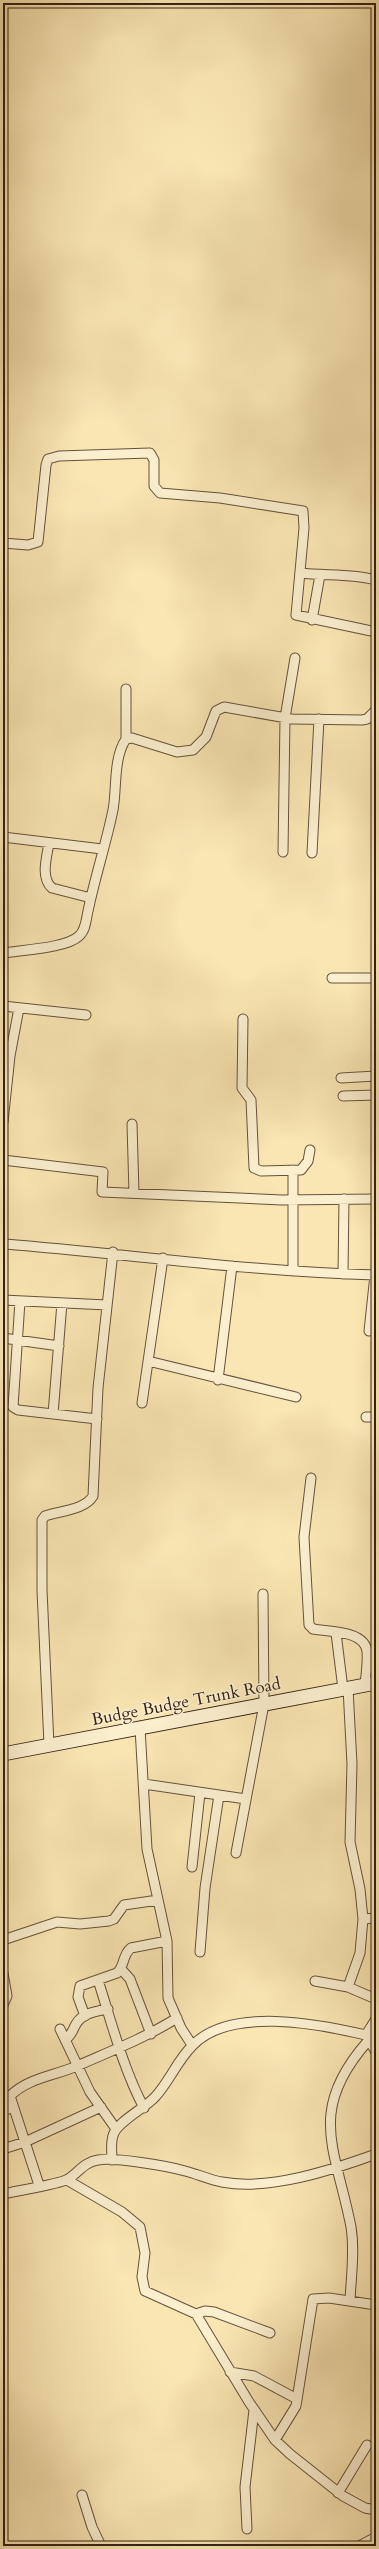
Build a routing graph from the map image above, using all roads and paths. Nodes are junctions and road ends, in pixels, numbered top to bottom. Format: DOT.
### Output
graph roads {
  1 [pos="3,543"];
  2 [pos="300,573"];
  3 [pos="320,576"];
  4 [pos="376,580"];
  5 [pos="312,620"];
  6 [pos="376,632"];
  7 [pos="295,658"];
  8 [pos="126,689"];
  9 [pos="376,710"];
  10 [pos="285,718"];
  11 [pos="319,719"];
  12 [pos="126,739"];
  13 [pos="3,837"];
  14 [pos="49,843"];
  15 [pos="102,849"];
  16 [pos="283,852"];
  17 [pos="312,852"];
  18 [pos="91,898"];
  19 [pos="3,953"];
  20 [pos="332,978"];
  21 [pos="376,978"];
  22 [pos="3,1006"];
  23 [pos="18,1008"];
  24 [pos="86,1015"];
  25 [pos="243,1019"];
  26 [pos="376,1076"];
  27 [pos="342,1078"];
  28 [pos="376,1095"];
  29 [pos="343,1096"];
  30 [pos="4,1100"];
  31 [pos="3,1122"];
  32 [pos="132,1124"];
  33 [pos="310,1150"];
  34 [pos="3,1160"];
  35 [pos="293,1170"];
  36 [pos="134,1194"];
  37 [pos="344,1199"];
  38 [pos="376,1199"];
  39 [pos="293,1200"];
  40 [pos="5,1244"];
  41 [pos="113,1252"];
  42 [pos="162,1258"];
  43 [pos="232,1266"];
  44 [pos="292,1271"];
  45 [pos="343,1274"];
  46 [pos="375,1275"];
  47 [pos="3,1300"];
  48 [pos="20,1301"];
  49 [pos="62,1303"];
  50 [pos="107,1305"];
  51 [pos="368,1331"];
  52 [pos="3,1338"];
  53 [pos="17,1340"];
  54 [pos="59,1346"];
  55 [pos="148,1361"];
  56 [pos="218,1380"];
  57 [pos="296,1397"];
  58 [pos="142,1403"];
  59 [pos="53,1414"];
  60 [pos="366,1417"];
  61 [pos="376,1418"];
  62 [pos="97,1419"];
  63 [pos="311,1478"];
  64 [pos="263,1594"];
  65 [pos="336,1633"];
  66 [pos="371,1684"];
  67 [pos="345,1689"];
  68 [pos="264,1704"];
  69 [pos="140,1728"];
  70 [pos="49,1745"];
  71 [pos="3,1754"];
  72 [pos="144,1784"];
  73 [pos="200,1793"];
  74 [pos="219,1795"];
  75 [pos="246,1799"];
  76 [pos="236,1853"];
  77 [pos="192,1867"];
  78 [pos="158,1900"];
  79 [pos="376,1918"];
  80 [pos="363,1919"];
  81 [pos="3,1940"];
  82 [pos="167,1941"];
  83 [pos="200,1952"];
  84 [pos="121,1969"];
  85 [pos="3,1973"];
  86 [pos="98,1980"];
  87 [pos="314,1981"];
  88 [pos="348,1987"];
  89 [pos="376,1999"];
  90 [pos="3,2005"];
  91 [pos="108,2010"];
  92 [pos="85,2016"];
  93 [pos="177,2018"];
  94 [pos="376,2019"];
  95 [pos="60,2029"];
  96 [pos="151,2034"];
  97 [pos="367,2038"];
  98 [pos="65,2040"];
  99 [pos="192,2045"];
  100 [pos="120,2048"];
  101 [pos="376,2052"];
  102 [pos="77,2066"];
  103 [pos="13,2107"];
  104 [pos="101,2107"];
  105 [pos="144,2108"];
  106 [pos="3,2111"];
  107 [pos="116,2130"];
  108 [pos="25,2142"];
  109 [pos="3,2149"];
  110 [pos="376,2154"];
  111 [pos="112,2160"];
  112 [pos="336,2168"];
  113 [pos="68,2180"];
  114 [pos="39,2186"];
  115 [pos="3,2194"];
  116 [pos="350,2301"];
  117 [pos="376,2305"];
  118 [pos="196,2314"];
  119 [pos="270,2333"];
  120 [pos="230,2372"];
  121 [pos="297,2399"];
  122 [pos="254,2410"];
  123 [pos="276,2440"];
  124 [pos="367,2445"];
  125 [pos="338,2493"];
  126 [pos="82,2495"];
  127 [pos="376,2510"];
  128 [pos="247,2529"];
  129 [pos="376,2537"];
  130 [pos="101,2546"];
  131 [pos="359,2546"];
  1 -- 2 [label="street"];
  2 -- 3 [label="street"];
  2 -- 5 [label="street"];
  3 -- 4 [label="street"];
  3 -- 5 [label="street"];
  5 -- 6 [label="street"];
  7 -- 10 [label="street"];
  8 -- 12 [label="street"];
  9 -- 11 [label="street"];
  10 -- 11 [label="street"];
  10 -- 12 [label="street"];
  10 -- 16 [label="street"];
  11 -- 17 [label="street"];
  12 -- 15 [label="street"];
  13 -- 14 [label="street"];
  14 -- 15 [label="street"];
  14 -- 18 [label="street"];
  15 -- 18 [label="street"];
  18 -- 19 [label="street"];
  20 -- 21 [label="street"];
  22 -- 23 [label="street"];
  23 -- 24 [label="street"];
  23 -- 30 [label="street"];
  25 -- 35 [label="street"];
  26 -- 27 [label="street"];
  28 -- 29 [label="street"];
  30 -- 31 [label="street"];
  32 -- 36 [label="street"];
  33 -- 35 [label="street"];
  34 -- 36 [label="street"];
  35 -- 39 [label="street"];
  36 -- 39 [label="street"];
  37 -- 38 [label="street"];
  37 -- 39 [label="street"];
  37 -- 45 [label="street"];
  39 -- 44 [label="street"];
  40 -- 41 [label="street"];
  41 -- 42 [label="street"];
  41 -- 50 [label="street"];
  42 -- 43 [label="street"];
  42 -- 55 [label="street"];
  43 -- 44 [label="street"];
  43 -- 56 [label="street"];
  44 -- 45 [label="street"];
  45 -- 46 [label="street"];
  46 -- 51 [label="street"];
  47 -- 48 [label="street"];
  48 -- 49 [label="street"];
  48 -- 53 [label="street"];
  49 -- 50 [label="street"];
  49 -- 54 [label="street"];
  50 -- 62 [label="street"];
  52 -- 53 [label="street"];
  53 -- 54 [label="street"];
  53 -- 59 [label="street"];
  54 -- 59 [label="street"];
  55 -- 56 [label="street"];
  55 -- 58 [label="street"];
  56 -- 57 [label="street"];
  59 -- 62 [label="street"];
  60 -- 61 [label="street"];
  62 -- 70 [label="street"];
  63 -- 65 [label="street"];
  64 -- 68 [label="street"];
  65 -- 66 [label="street"];
  65 -- 67 [label="street"];
  66 -- 67 [label="main road, Budge Budge Trunk Road"];
  67 -- 68 [label="main road, Budge Budge Trunk Road"];
  67 -- 80 [label="street"];
  68 -- 69 [label="main road, Budge Budge Trunk Road"];
  68 -- 75 [label="street"];
  69 -- 70 [label="main road, Budge Budge Trunk Road"];
  69 -- 72 [label="street"];
  70 -- 71 [label="main road, Budge Budge Trunk Road"];
  72 -- 73 [label="street"];
  72 -- 78 [label="street"];
  73 -- 74 [label="street"];
  73 -- 77 [label="street"];
  74 -- 75 [label="street"];
  74 -- 83 [label="street"];
  75 -- 76 [label="street"];
  78 -- 81 [label="street"];
  78 -- 82 [label="street"];
  79 -- 80 [label="street"];
  80 -- 88 [label="street"];
  82 -- 84 [label="street"];
  82 -- 93 [label="street"];
  84 -- 86 [label="street"];
  84 -- 96 [label="street"];
  85 -- 90 [label="street"];
  86 -- 91 [label="street"];
  86 -- 92 [label="street"];
  87 -- 88 [label="street"];
  88 -- 89 [label="street"];
  91 -- 92 [label="street"];
  91 -- 100 [label="street"];
  92 -- 98 [label="street"];
  93 -- 96 [label="street"];
  93 -- 99 [label="street"];
  94 -- 97 [label="street"];
  95 -- 98 [label="street"];
  96 -- 100 [label="street"];
  97 -- 99 [label="street"];
  97 -- 101 [label="street"];
  97 -- 112 [label="street"];
  98 -- 102 [label="street"];
  99 -- 105 [label="street"];
  100 -- 102 [label="street"];
  100 -- 105 [label="street"];
  102 -- 103 [label="street"];
  102 -- 104 [label="street"];
  103 -- 106 [label="street"];
  103 -- 108 [label="street"];
  104 -- 107 [label="street"];
  104 -- 108 [label="street"];
  105 -- 107 [label="street"];
  107 -- 111 [label="street"];
  108 -- 109 [label="street"];
  108 -- 114 [label="street"];
  110 -- 112 [label="street"];
  111 -- 112 [label="street"];
  111 -- 113 [label="street"];
  112 -- 116 [label="street"];
  113 -- 114 [label="street"];
  113 -- 118 [label="street"];
  114 -- 115 [label="street"];
  116 -- 117 [label="street"];
  116 -- 121 [label="street"];
  118 -- 119 [label="street"];
  118 -- 120 [label="street"];
  120 -- 121 [label="street"];
  120 -- 122 [label="street"];
  121 -- 123 [label="street"];
  122 -- 123 [label="street"];
  122 -- 128 [label="street"];
  123 -- 125 [label="street"];
  124 -- 125 [label="street"];
  125 -- 127 [label="street"];
  126 -- 130 [label="street"];
  129 -- 131 [label="street"];
}
